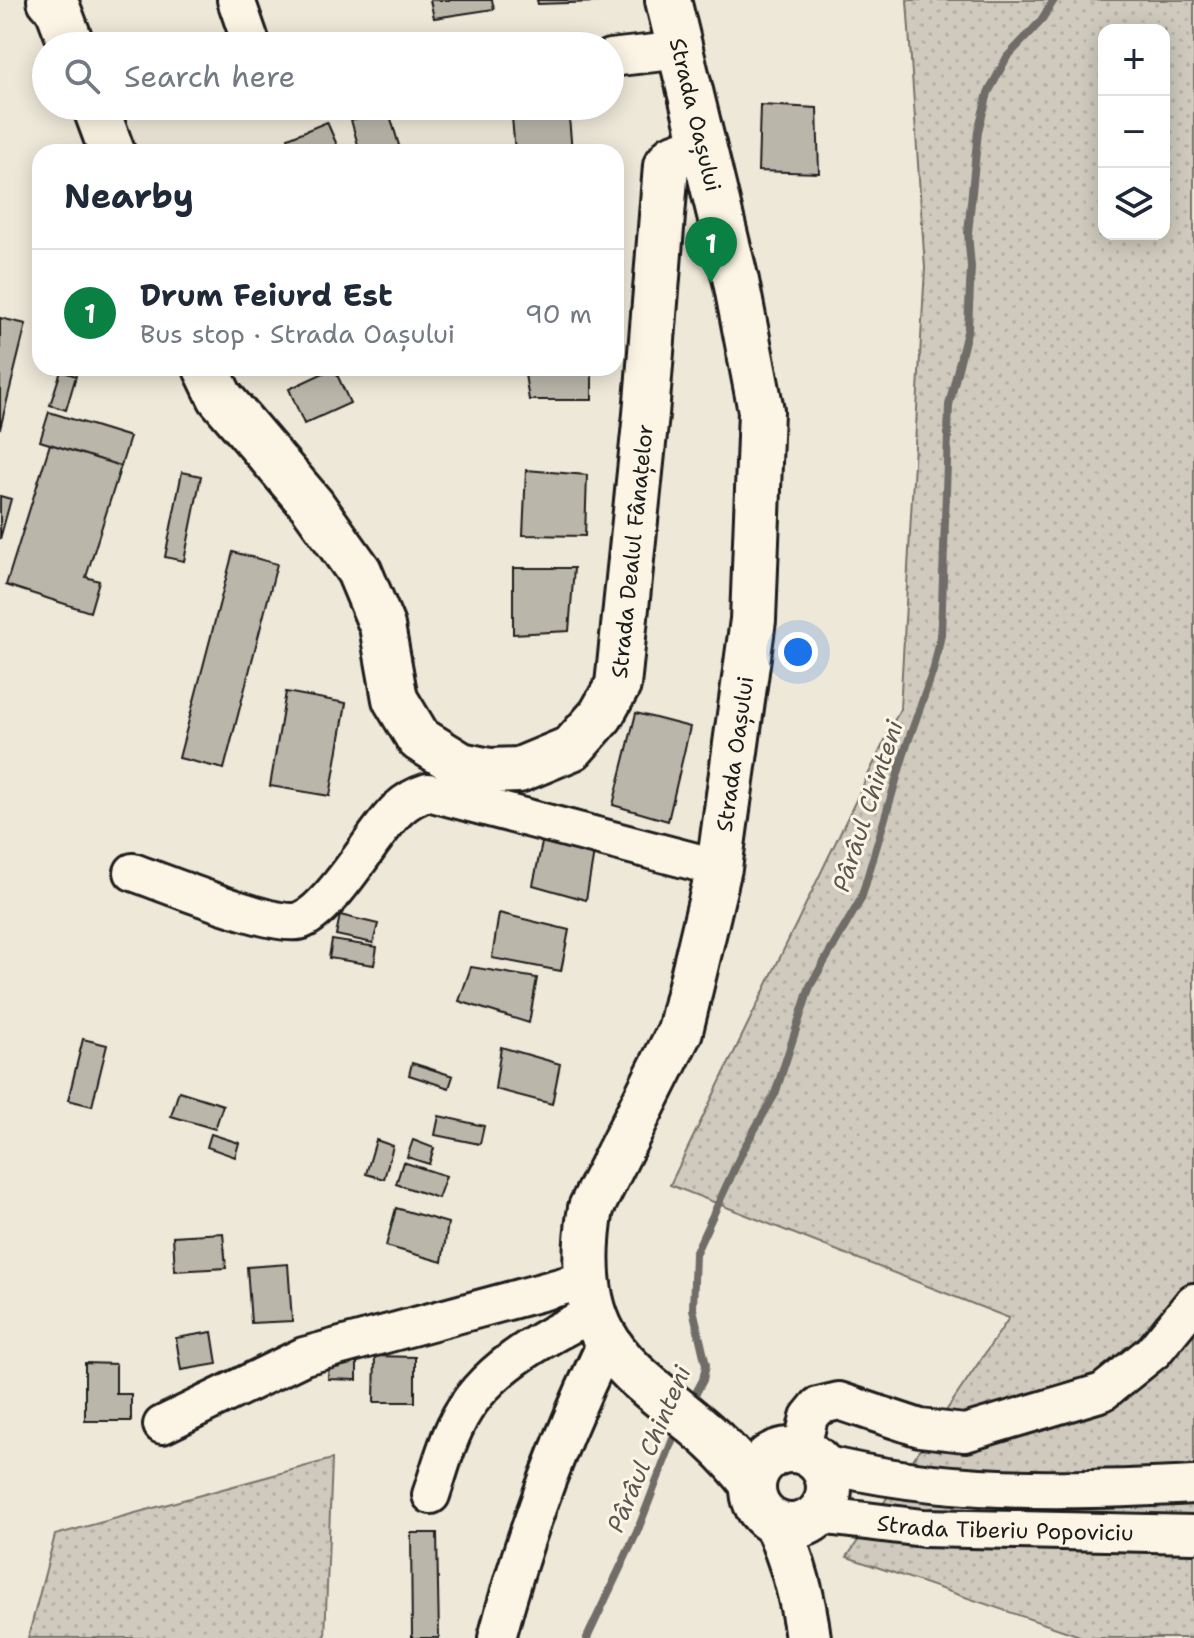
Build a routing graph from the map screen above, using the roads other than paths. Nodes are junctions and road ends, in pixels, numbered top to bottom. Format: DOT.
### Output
graph roads {
  1 [pos="50,0"];
  2 [pos="236,0"];
  3 [pos="668,0"];
  4 [pos="67,32"];
  5 [pos="247,32"];
  6 [pos="682,50"];
  7 [pos="624,56"];
  8 [pos="100,120"];
  9 [pos="109,144"];
  10 [pos="703,146"];
  11 [pos="210,376"];
  12 [pos="719,868"];
  13 [pos="133,872"];
  14 [pos="1194,1302"];
  15 [pos="595,1312"];
  16 [pos="162,1425"];
  17 [pos="789,1463"];
  18 [pos="1194,1485"];
  19 [pos="431,1495"];
  20 [pos="802,1519"];
  21 [pos="1194,1534"];
  22 [pos="806,1620"];
  23 [pos="497,1638"];
  1 -- 4 [label="main road"];
  2 -- 5 [label="street"];
  3 -- 6 [label="main road, Strada Oașului"];
  6 -- 7 [label="street"];
  6 -- 10 [label="main road, Strada Oașului"];
  8 -- 9 [label="main road"];
  10 -- 11 [label="main road, Strada Dealul Fânațelor"];
  10 -- 12 [label="main road, Strada Oașului"];
  12 -- 13 [label="street"];
  12 -- 15 [label="main road, Strada Oașului"];
  14 -- 17 [label="street"];
  15 -- 16 [label="street"];
  15 -- 17 [label="main road"];
  15 -- 19 [label="street"];
  15 -- 23 [label="street"];
  17 -- 18 [label="street, Strada Tiberiu Popoviciu"];
  17 -- 20 [label="main road"];
  17 -- 20 [label="main road"];
  20 -- 21 [label="street, Strada Tiberiu Popoviciu"];
  20 -- 22 [label="main road"];
}
